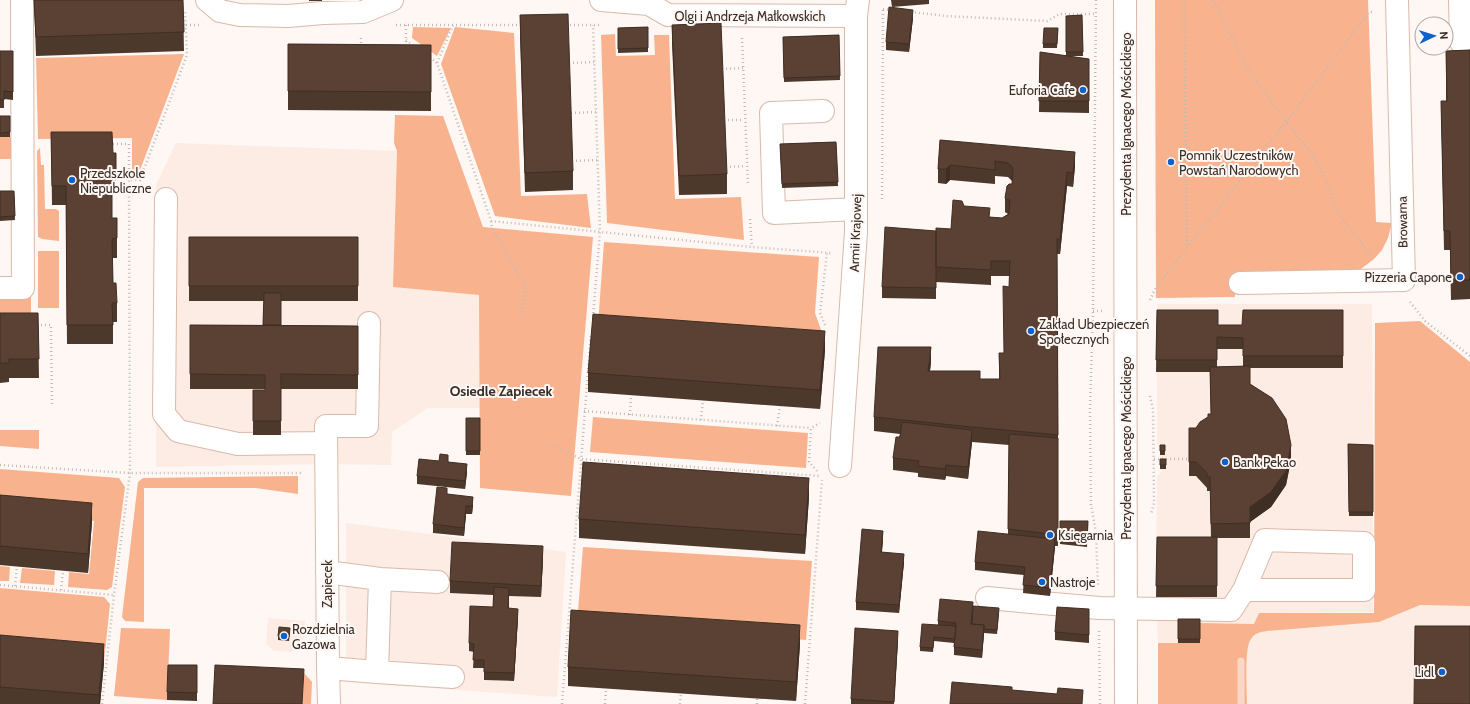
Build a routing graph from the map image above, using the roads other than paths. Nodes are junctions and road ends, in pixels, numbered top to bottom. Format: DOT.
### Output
graph roads {
  1 [pos="22,0"];
  2 [pos="207,0"];
  3 [pos="392,0"];
  4 [pos="601,0"];
  5 [pos="1125,0"];
  6 [pos="1460,0"];
  7 [pos="1397,6"];
  8 [pos="856,8"];
  9 [pos="1461,42"];
  10 [pos="823,111"];
  11 [pos="166,199"];
  12 [pos="856,209"];
  13 [pos="1240,283"];
  14 [pos="0,288"];
  15 [pos="369,323"];
  16 [pos="327,460"];
  17 [pos="831,471"];
  18 [pos="327,572"];
  19 [pos="380,579"];
  20 [pos="438,582"];
  21 [pos="1244,590"];
  22 [pos="987,598"];
  23 [pos="1126,609"];
  24 [pos="328,668"];
  25 [pos="377,672"];
  26 [pos="453,677"];
  27 [pos="330,704"];
  28 [pos="1126,704"];
  1 -- 14 [label="street"];
  2 -- 3 [label="street"];
  4 -- 8 [label="street, Olgi i Andrzeja Małkowskich"];
  5 -- 23 [label="street, Prezydenta Ignacego Mościckiego"];
  6 -- 9 [label="street"];
  7 -- 13 [label="street, Browarna"];
  8 -- 12 [label="street, Armii Krajowej"];
  10 -- 12 [label="street"];
  11 -- 16 [label="street"];
  12 -- 17 [label="street, Armii Krajowej"];
  15 -- 16 [label="street, Zapiecek"];
  16 -- 18 [label="street, Zapiecek"];
  18 -- 19 [label="street"];
  18 -- 24 [label="street, Zapiecek"];
  19 -- 20 [label="street"];
  19 -- 25 [label="street"];
  21 -- 21 [label="street"];
  21 -- 23 [label="street"];
  22 -- 23 [label="street"];
  23 -- 28 [label="street, Prezydenta Ignacego Mościckiego"];
  24 -- 25 [label="street"];
  24 -- 27 [label="street, Zapiecek"];
  25 -- 26 [label="street"];
}
